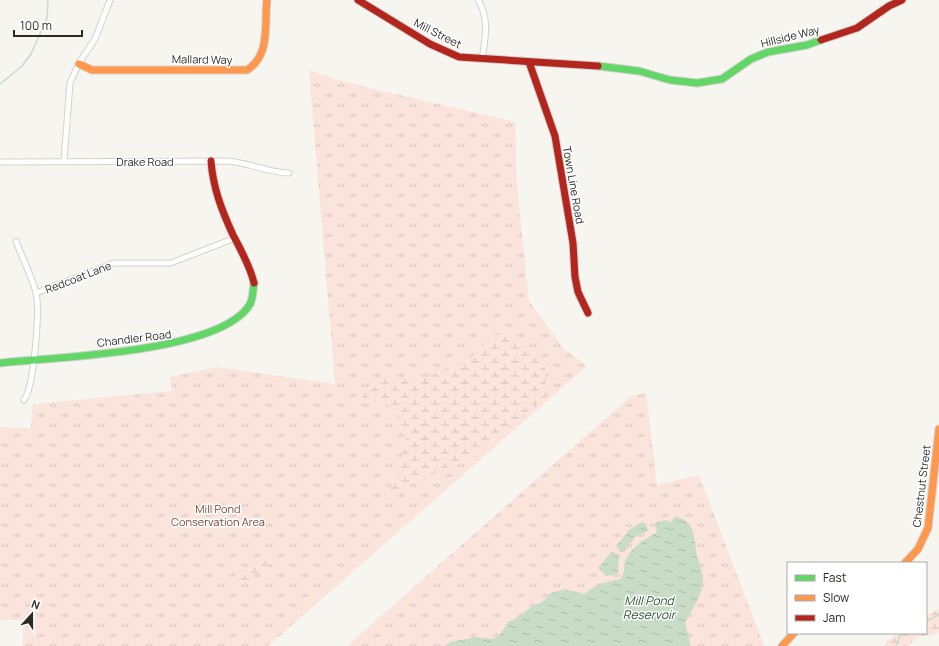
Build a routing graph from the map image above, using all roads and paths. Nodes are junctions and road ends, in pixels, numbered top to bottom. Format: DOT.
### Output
graph roads {
  1 [pos="110,0"];
  2 [pos="267,0"];
  3 [pos="358,0"];
  4 [pos="478,0"];
  5 [pos="902,0"];
  6 [pos="482,60"];
  7 [pos="529,62"];
  8 [pos="540,62"];
  9 [pos="79,64"];
  10 [pos="64,161"];
  11 [pos="211,161"];
  12 [pos="0,162"];
  13 [pos="289,174"];
  14 [pos="235,238"];
  15 [pos="16,241"];
  16 [pos="36,293"];
  17 [pos="588,312"];
  18 [pos="34,360"];
  19 [pos="0,363"];
  20 [pos="24,400"];
  21 [pos="939,429"];
  22 [pos="906,562"];
  23 [pos="793,634"];
  24 [pos="782,646"];
  1 -- 9 [label="street"];
  2 -- 9 [label="street, Mallard Way"];
  3 -- 6 [label="street, Mill Street"];
  4 -- 6 [label="street"];
  5 -- 8 [label="street, Hillside Way"];
  6 -- 7 [label="street, Mill Street"];
  7 -- 8 [label="street, Mill Street"];
  7 -- 17 [label="street, Town Line Road"];
  9 -- 10 [label="street"];
  10 -- 11 [label="street, Drake Road"];
  10 -- 12 [label="street, Drake Road"];
  11 -- 13 [label="street, Drake Road"];
  11 -- 14 [label="street, Chandler Road"];
  14 -- 16 [label="street, Redcoat Lane"];
  14 -- 18 [label="street, Chandler Road"];
  15 -- 16 [label="street"];
  16 -- 18 [label="street"];
  18 -- 19 [label="street, Chandler Road"];
  18 -- 20 [label="street"];
  21 -- 22 [label="street, Chestnut Street"];
  23 -- 24 [label="street"];
}
